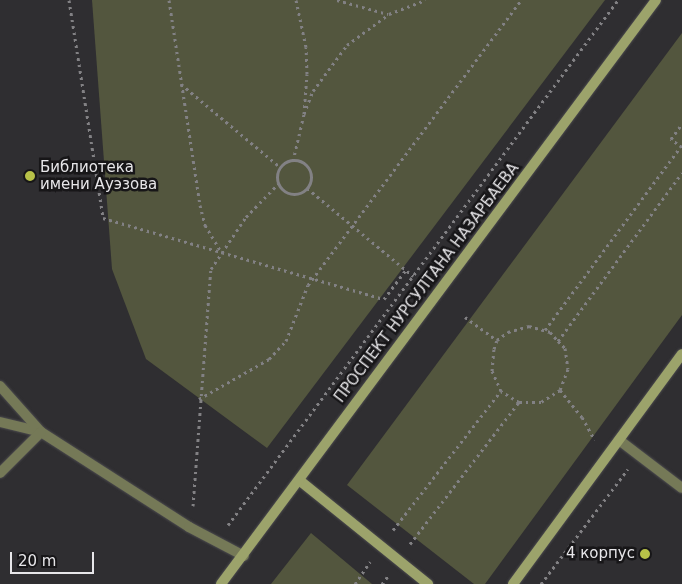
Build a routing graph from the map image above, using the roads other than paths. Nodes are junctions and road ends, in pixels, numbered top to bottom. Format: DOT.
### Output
graph roads {
  1 [pos="656,0"];
  2 [pos="682,354"];
  3 [pos="0,386"];
  4 [pos="0,422"];
  5 [pos="41,432"];
  6 [pos="619,440"];
  7 [pos="0,473"];
  8 [pos="299,480"];
  9 [pos="682,488"];
  10 [pos="244,556"];
  11 [pos="221,584"];
  12 [pos="428,584"];
  13 [pos="513,584"];
  1 -- 8 [label="main road, ПРОСПЕКТ НУРСУЛТАНА НАЗАРБАЕВА"];
  2 -- 6 [label="main road"];
  3 -- 5 [label="street"];
  4 -- 5 [label="street"];
  5 -- 7 [label="street"];
  5 -- 10 [label="street"];
  6 -- 9 [label="street"];
  6 -- 13 [label="main road"];
  8 -- 10 [label="main road, ПРОСПЕКТ НУРСУЛТАНА НАЗАРБАЕВА"];
  8 -- 12 [label="main road"];
  10 -- 11 [label="main road, ПРОСПЕКТ НУРСУЛТАНА НАЗАРБАЕВА"];
}
